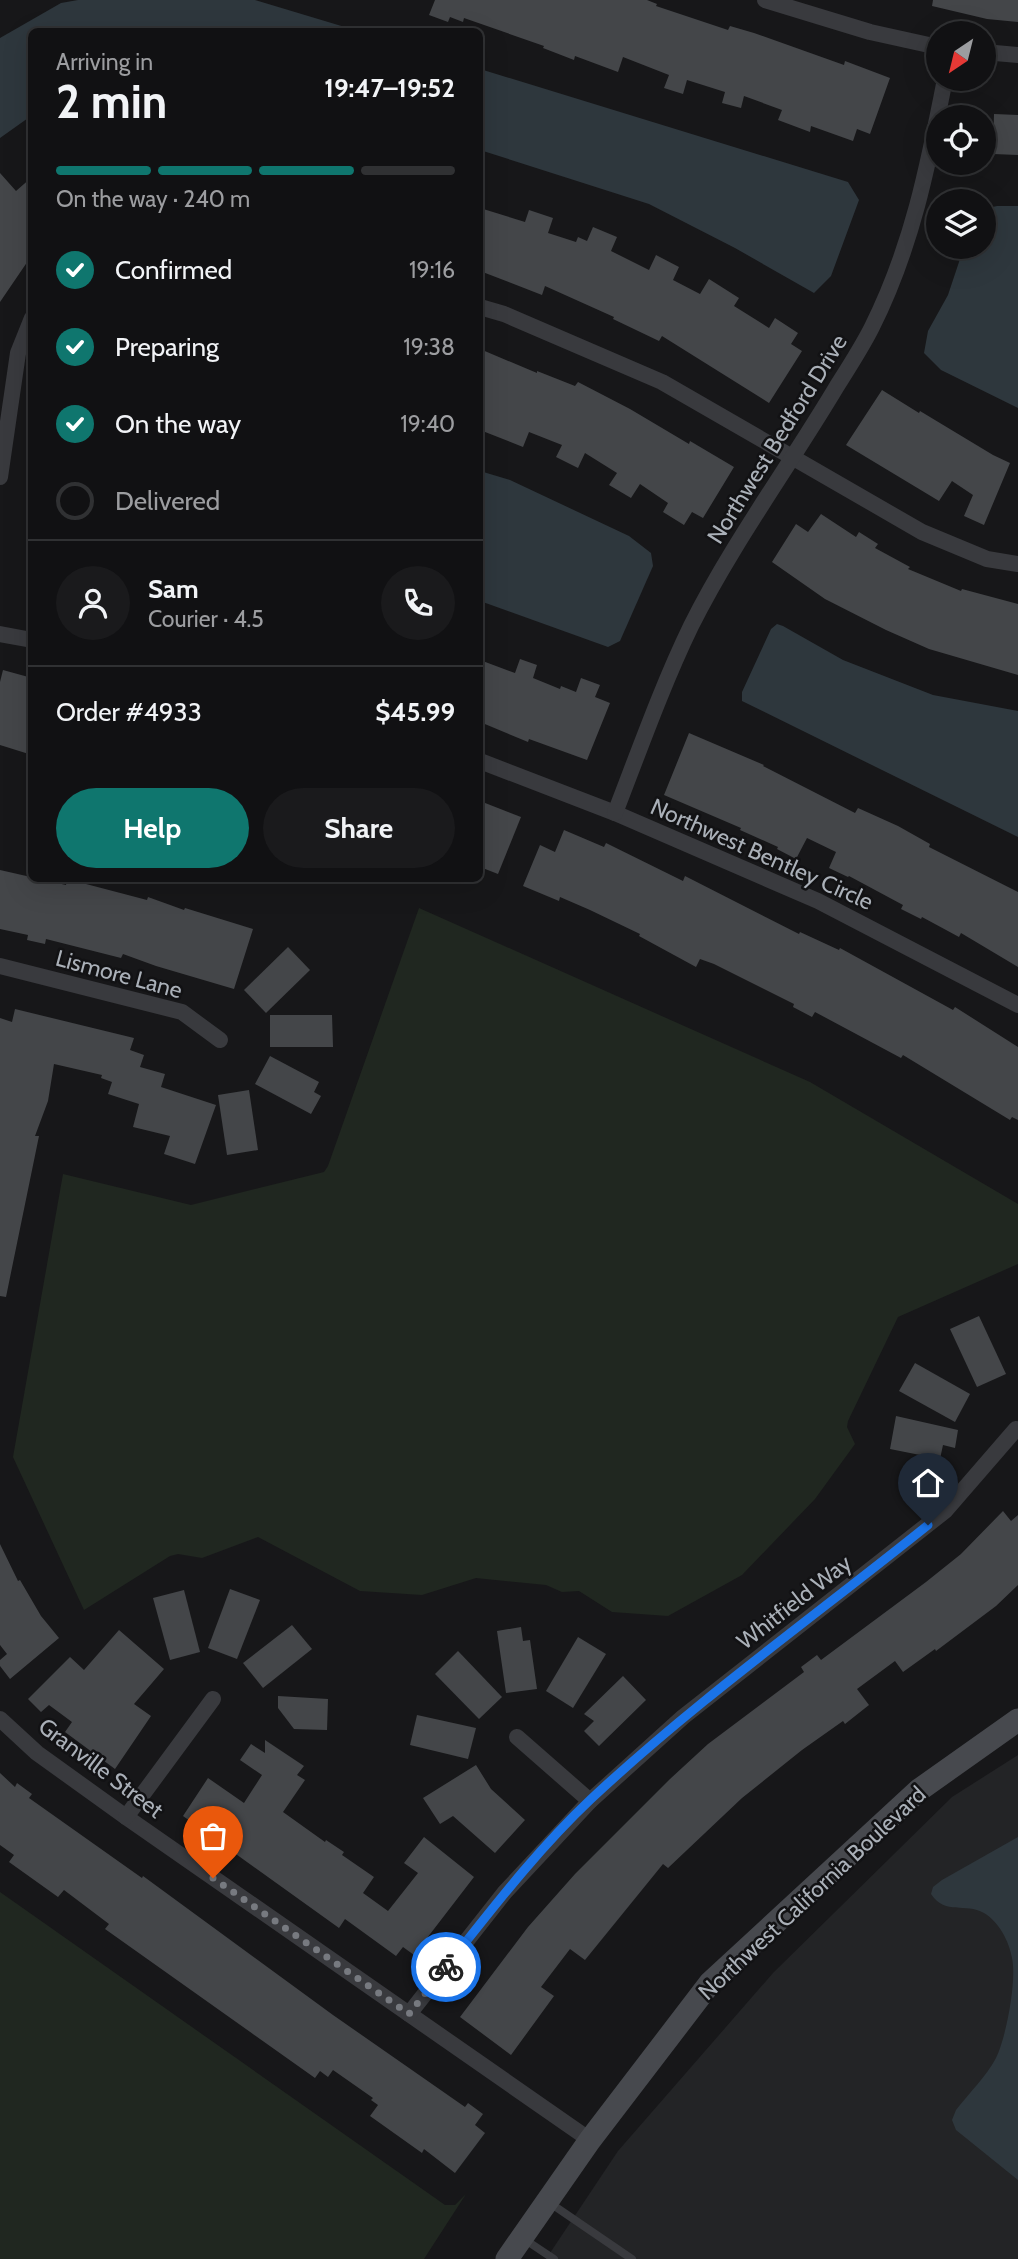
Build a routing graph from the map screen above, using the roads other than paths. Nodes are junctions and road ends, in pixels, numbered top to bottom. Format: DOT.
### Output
graph roads {
  1 [pos="765,0"];
  2 [pos="926,44"];
  3 [pos="996,53"];
  4 [pos="1018,55"];
  5 [pos="943,91"];
  6 [pos="483,308"];
  7 [pos="28,328"];
  8 [pos="794,457"];
  9 [pos="0,477"];
  10 [pos="1018,564"];
  11 [pos="0,634"];
  12 [pos="28,639"];
  13 [pos="483,762"];
  14 [pos="615,813"];
  15 [pos="0,966"];
  16 [pos="1018,1005"];
  17 [pos="219,1040"];
  18 [pos="1016,1429"];
  19 [pos="213,1699"];
  20 [pos="0,1719"];
  21 [pos="1018,1720"];
  22 [pos="517,1737"];
  23 [pos="590,1801"];
  24 [pos="126,1817"];
  25 [pos="409,2014"];
  26 [pos="590,2140"];
  27 [pos="547,2201"];
  28 [pos="522,2237"];
  29 [pos="507,2259"];
  30 [pos="554,2259"];
  31 [pos="632,2259"];
  1 -- 2 [label="street"];
  3 -- 4 [label="street"];
  5 -- 8 [label="street, Northwest Bedford Drive"];
  6 -- 8 [label="street"];
  7 -- 9 [label="street"];
  8 -- 10 [label="street"];
  8 -- 14 [label="street, Northwest Bedford Drive"];
  11 -- 12 [label="street"];
  13 -- 14 [label="street, Northwest Bentley Circle"];
  14 -- 16 [label="street, Northwest Bentley Circle"];
  15 -- 17 [label="street, Lismore Lane"];
  18 -- 23 [label="street, Whitfield Way"];
  19 -- 24 [label="street"];
  20 -- 24 [label="street, Granville Street"];
  21 -- 26 [label="street, Northwest California Boulevard"];
  22 -- 23 [label="street"];
  23 -- 25 [label="street, Whitfield Way"];
  24 -- 25 [label="street, Granville Street"];
  25 -- 26 [label="street, Granville Street"];
  26 -- 27 [label="street, Northwest California Boulevard"];
  27 -- 28 [label="street, Northwest California Boulevard"];
  27 -- 31 [label="lane"];
  28 -- 29 [label="street, Northwest California Boulevard"];
  28 -- 30 [label="lane"];
}
